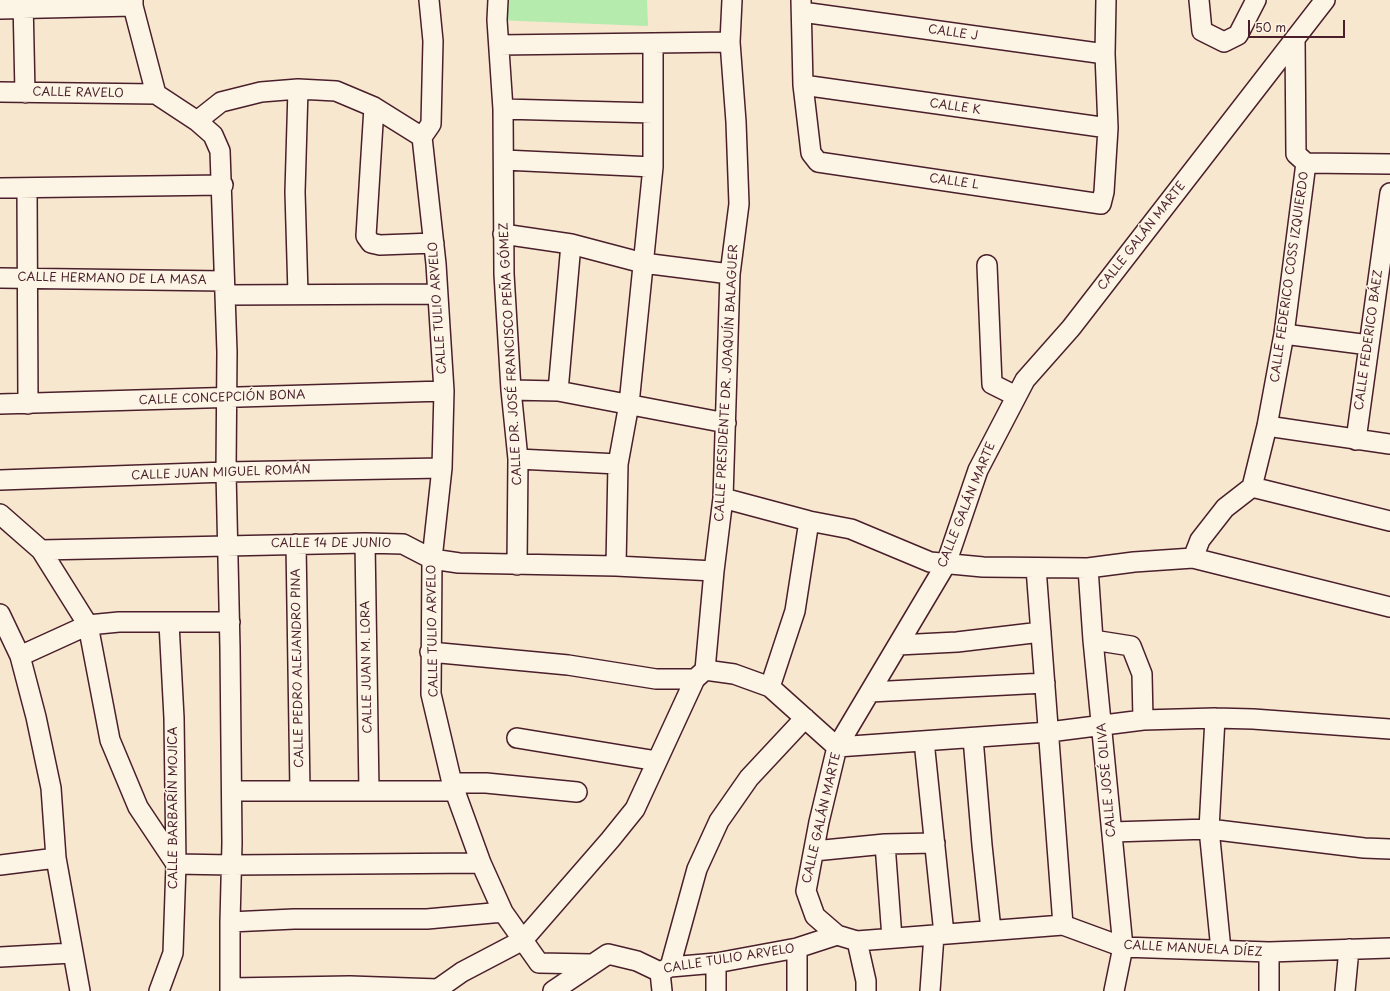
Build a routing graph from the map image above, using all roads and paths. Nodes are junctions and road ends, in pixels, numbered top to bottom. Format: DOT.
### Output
graph roads {
  1 [pos="429,0"];
  2 [pos="498,0"];
  3 [pos="732,0"];
  4 [pos="1106,0"];
  5 [pos="1199,0"];
  6 [pos="1256,0"];
  7 [pos="1325,0"];
  8 [pos="133,3"];
  9 [pos="23,4"];
  10 [pos="802,6"];
  11 [pos="0,9"];
  12 [pos="1295,38"];
  13 [pos="730,42"];
  14 [pos="653,44"];
  15 [pos="499,45"];
  16 [pos="1104,54"];
  17 [pos="803,85"];
  18 [pos="298,89"];
  19 [pos="0,92"];
  20 [pos="25,93"];
  21 [pos="156,94"];
  22 [pos="374,107"];
  23 [pos="503,108"];
  24 [pos="653,113"];
  25 [pos="197,121"];
  26 [pos="1108,128"];
  27 [pos="422,137"];
  28 [pos="504,160"];
  29 [pos="1306,163"];
  30 [pos="1390,164"];
  31 [pos="653,166"];
  32 [pos="223,185"];
  33 [pos="0,188"];
  34 [pos="27,189"];
  35 [pos="1390,193"];
  36 [pos="502,234"];
  37 [pos="434,243"];
  38 [pos="570,244"];
  39 [pos="643,264"];
  40 [pos="987,264"];
  41 [pos="730,274"];
  42 [pos="27,277"];
  43 [pos="0,278"];
  44 [pos="225,288"];
  45 [pos="298,294"];
  46 [pos="437,294"];
  47 [pos="1284,334"];
  48 [pos="1369,345"];
  49 [pos="511,390"];
  50 [pos="444,391"];
  51 [pos="558,391"];
  52 [pos="1016,396"];
  53 [pos="227,398"];
  54 [pos="0,404"];
  55 [pos="28,404"];
  56 [pos="628,404"];
  57 [pos="726,423"];
  58 [pos="1267,426"];
  59 [pos="1356,440"];
  60 [pos="1390,444"];
  61 [pos="518,460"];
  62 [pos="618,464"];
  63 [pos="442,468"];
  64 [pos="226,472"];
  65 [pos="0,480"];
  66 [pos="1252,487"];
  67 [pos="723,498"];
  68 [pos="0,514"];
  69 [pos="809,521"];
  70 [pos="1390,521"];
  71 [pos="365,542"];
  72 [pos="229,544"];
  73 [pos="296,544"];
  74 [pos="41,550"];
  75 [pos="1193,558"];
  76 [pos="432,559"];
  77 [pos="946,564"];
  78 [pos="517,565"];
  79 [pos="616,566"];
  80 [pos="1036,568"];
  81 [pos="1088,568"];
  82 [pos="714,571"];
  83 [pos="1390,606"];
  84 [pos="0,614"];
  85 [pos="230,622"];
  86 [pos="169,623"];
  87 [pos="88,625"];
  88 [pos="1041,632"];
  89 [pos="1093,640"];
  90 [pos="898,645"];
  91 [pos="430,652"];
  92 [pos="20,656"];
  93 [pos="700,674"];
  94 [pos="1045,683"];
  95 [pos="770,687"];
  96 [pos="870,692"];
  97 [pos="805,718"];
  98 [pos="1215,718"];
  99 [pos="1142,720"];
  100 [pos="1102,726"];
  101 [pos="1390,729"];
  102 [pos="1049,732"];
  103 [pos="517,738"];
  104 [pos="973,738"];
  105 [pos="924,741"];
  106 [pos="837,747"];
  107 [pos="657,761"];
  108 [pos="454,787"];
  109 [pos="232,791"];
  110 [pos="300,791"];
  111 [pos="369,791"];
  112 [pos="577,792"];
  113 [pos="1209,829"];
  114 [pos="1112,832"];
  115 [pos="935,843"];
  116 [pos="885,844"];
  117 [pos="1390,849"];
  118 [pos="814,851"];
  119 [pos="56,858"];
  120 [pos="481,863"];
  121 [pos="176,864"];
  122 [pos="0,865"];
  123 [pos="232,865"];
  124 [pos="503,912"];
  125 [pos="230,922"];
  126 [pos="1064,924"];
  127 [pos="991,930"];
  128 [pos="939,934"];
  129 [pos="837,935"];
  130 [pos="892,938"];
  131 [pos="523,940"];
  132 [pos="857,941"];
  133 [pos="1122,947"];
  134 [pos="797,948"];
  135 [pos="1390,948"];
  136 [pos="1349,949"];
  137 [pos="1221,950"];
  138 [pos="1269,952"];
  139 [pos="72,953"];
  140 [pos="0,957"];
  141 [pos="716,963"];
  142 [pos="591,964"];
  143 [pos="665,970"];
  144 [pos="230,990"];
  145 [pos="437,990"];
  146 [pos="80,991"];
  147 [pos="160,991"];
  148 [pos="553,991"];
  149 [pos="662,991"];
  150 [pos="716,991"];
  151 [pos="797,991"];
  152 [pos="866,991"];
  153 [pos="930,991"];
  154 [pos="1114,991"];
  155 [pos="1269,991"];
  156 [pos="1345,991"];
  1 -- 27 [label="street"];
  2 -- 15 [label="street, CALLE DR. JOSÉ FRANCISCO PEÑA GÓMEZ"];
  3 -- 13 [label="street, CALLE PRESIDENTE DR. JOAQUÍN BALAGUER"];
  4 -- 16 [label="street"];
  5 -- 6 [label="street"];
  7 -- 12 [label="street, CALLE GALÁN MARTE"];
  8 -- 9 [label="street"];
  8 -- 21 [label="street"];
  9 -- 11 [label="street"];
  9 -- 20 [label="street"];
  10 -- 16 [label="street, CALLE J"];
  10 -- 17 [label="street"];
  12 -- 29 [label="street"];
  12 -- 52 [label="street, CALLE GALÁN MARTE"];
  13 -- 14 [label="street"];
  13 -- 41 [label="street, CALLE PRESIDENTE DR. JOAQUÍN BALAGUER"];
  14 -- 15 [label="street"];
  14 -- 24 [label="street"];
  15 -- 23 [label="street, CALLE DR. JOSÉ FRANCISCO PEÑA GÓMEZ"];
  16 -- 26 [label="street"];
  17 -- 26 [label="street, CALLE K"];
  17 -- 26 [label="street, CALLE L"];
  18 -- 22 [label="street"];
  18 -- 25 [label="street"];
  18 -- 45 [label="street"];
  19 -- 20 [label="street, CALLE RAVELO"];
  20 -- 21 [label="street, CALLE RAVELO"];
  21 -- 25 [label="street"];
  22 -- 27 [label="street"];
  22 -- 37 [label="street"];
  23 -- 24 [label="street"];
  23 -- 28 [label="street, CALLE DR. JOSÉ FRANCISCO PEÑA GÓMEZ"];
  24 -- 31 [label="street"];
  25 -- 32 [label="street"];
  27 -- 37 [label="street, CALLE TULIO ARVELO"];
  28 -- 31 [label="street"];
  28 -- 36 [label="street, CALLE DR. JOSÉ FRANCISCO PEÑA GÓMEZ"];
  29 -- 30 [label="street"];
  29 -- 47 [label="street, CALLE FEDERICO COSS IZQUIERDO"];
  31 -- 39 [label="street"];
  32 -- 34 [label="street"];
  32 -- 44 [label="street"];
  33 -- 34 [label="street"];
  34 -- 42 [label="street"];
  35 -- 48 [label="street, CALLE FEDERICO BÁEZ"];
  36 -- 38 [label="street"];
  36 -- 49 [label="street, CALLE DR. JOSÉ FRANCISCO PEÑA GÓMEZ"];
  37 -- 46 [label="street, CALLE TULIO ARVELO"];
  38 -- 39 [label="street"];
  38 -- 51 [label="street"];
  39 -- 41 [label="street"];
  39 -- 56 [label="street"];
  40 -- 52 [label="street"];
  41 -- 57 [label="street, CALLE PRESIDENTE DR. JOAQUÍN BALAGUER"];
  42 -- 43 [label="street, CALLE HERMANO DE LA MASA"];
  42 -- 44 [label="street, CALLE HERMANO DE LA MASA"];
  42 -- 55 [label="street"];
  44 -- 45 [label="street, CALLE HERMANO DE LA MASA"];
  44 -- 53 [label="street"];
  45 -- 46 [label="street, CALLE HERMANO DE LA MASA"];
  46 -- 50 [label="street, CALLE TULIO ARVELO"];
  47 -- 48 [label="street"];
  47 -- 58 [label="street, CALLE FEDERICO COSS IZQUIERDO"];
  48 -- 59 [label="street, CALLE FEDERICO BÁEZ"];
  49 -- 51 [label="street"];
  49 -- 61 [label="street, CALLE DR. JOSÉ FRANCISCO PEÑA GÓMEZ"];
  50 -- 53 [label="street, CALLE CONCEPCIÓN BONA"];
  50 -- 63 [label="street, CALLE TULIO ARVELO"];
  51 -- 56 [label="street"];
  52 -- 77 [label="street, CALLE GALÁN MARTE"];
  53 -- 55 [label="street, CALLE CONCEPCIÓN BONA"];
  53 -- 64 [label="street"];
  54 -- 55 [label="street, CALLE CONCEPCIÓN BONA"];
  56 -- 57 [label="street"];
  56 -- 62 [label="street"];
  57 -- 67 [label="street, CALLE PRESIDENTE DR. JOAQUÍN BALAGUER"];
  58 -- 59 [label="street"];
  58 -- 66 [label="street, CALLE FEDERICO COSS IZQUIERDO"];
  59 -- 60 [label="street"];
  61 -- 62 [label="street"];
  61 -- 78 [label="street, CALLE DR. JOSÉ FRANCISCO PEÑA GÓMEZ"];
  62 -- 79 [label="street"];
  63 -- 64 [label="street, CALLE JUAN MIGUEL ROMÁN"];
  63 -- 76 [label="street, CALLE TULIO ARVELO"];
  64 -- 65 [label="street, CALLE JUAN MIGUEL ROMÁN"];
  64 -- 72 [label="street"];
  66 -- 70 [label="street"];
  66 -- 75 [label="street"];
  67 -- 69 [label="street"];
  67 -- 82 [label="street, CALLE PRESIDENTE DR. JOAQUÍN BALAGUER"];
  68 -- 74 [label="street"];
  69 -- 77 [label="street"];
  69 -- 95 [label="street"];
  71 -- 73 [label="street, CALLE 14 DE JUNIO"];
  71 -- 76 [label="street, CALLE 14 DE JUNIO"];
  71 -- 111 [label="street, CALLE JUAN M. LORA"];
  72 -- 73 [label="street, CALLE 14 DE JUNIO"];
  72 -- 74 [label="street, CALLE 14 DE JUNIO"];
  72 -- 85 [label="street"];
  73 -- 110 [label="street, CALLE PEDRO ALEJANDRO PINA"];
  74 -- 87 [label="street"];
  75 -- 81 [label="street"];
  75 -- 83 [label="street"];
  76 -- 78 [label="street, CALLE 14 DE JUNIO"];
  76 -- 91 [label="street, CALLE TULIO ARVELO"];
  77 -- 80 [label="street"];
  77 -- 90 [label="street, CALLE GALÁN MARTE"];
  78 -- 79 [label="street, CALLE 14 DE JUNIO"];
  79 -- 82 [label="street, CALLE 14 DE JUNIO"];
  80 -- 81 [label="street"];
  80 -- 88 [label="street"];
  81 -- 89 [label="street, CALLE JOSÉ OLIVA"];
  82 -- 93 [label="street, CALLE PRESIDENTE DR. JOAQUÍN BALAGUER"];
  84 -- 92 [label="street"];
  85 -- 86 [label="street"];
  85 -- 109 [label="street"];
  86 -- 87 [label="street"];
  86 -- 121 [label="street, CALLE BARBARÍN MOJICA"];
  87 -- 92 [label="street"];
  87 -- 121 [label="street"];
  88 -- 90 [label="street"];
  88 -- 94 [label="street"];
  89 -- 99 [label="street"];
  89 -- 100 [label="street, CALLE JOSÉ OLIVA"];
  90 -- 96 [label="street, CALLE GALÁN MARTE"];
  91 -- 93 [label="street"];
  91 -- 108 [label="street, CALLE TULIO ARVELO"];
  92 -- 119 [label="street"];
  93 -- 95 [label="street"];
  93 -- 107 [label="street, CALLE PRESIDENTE DR. JOAQUÍN BALAGUER"];
  94 -- 96 [label="street"];
  94 -- 102 [label="street"];
  95 -- 97 [label="street"];
  96 -- 106 [label="street, CALLE GALÁN MARTE"];
  97 -- 106 [label="street"];
  97 -- 143 [label="street"];
  98 -- 99 [label="street"];
  98 -- 101 [label="street"];
  98 -- 113 [label="street"];
  99 -- 100 [label="street"];
  100 -- 102 [label="street"];
  100 -- 114 [label="street, CALLE JOSÉ OLIVA"];
  102 -- 104 [label="street"];
  102 -- 126 [label="street"];
  103 -- 107 [label="street"];
  104 -- 105 [label="street"];
  104 -- 127 [label="street"];
  105 -- 106 [label="street"];
  105 -- 115 [label="street"];
  106 -- 118 [label="street, CALLE GALÁN MARTE"];
  107 -- 131 [label="street, CALLE PRESIDENTE DR. JOAQUÍN BALAGUER"];
  108 -- 111 [label="street"];
  108 -- 112 [label="street"];
  108 -- 120 [label="street, CALLE TULIO ARVELO"];
  109 -- 110 [label="street"];
  109 -- 123 [label="street"];
  110 -- 111 [label="street"];
  113 -- 114 [label="street"];
  113 -- 117 [label="street"];
  113 -- 137 [label="street"];
  114 -- 133 [label="street, CALLE JOSÉ OLIVA"];
  115 -- 116 [label="street"];
  115 -- 128 [label="street"];
  116 -- 118 [label="street"];
  116 -- 130 [label="street"];
  118 -- 129 [label="street, CALLE GALÁN MARTE"];
  119 -- 122 [label="street"];
  119 -- 139 [label="street"];
  120 -- 123 [label="street"];
  120 -- 124 [label="street, CALLE TULIO ARVELO"];
  121 -- 123 [label="street"];
  121 -- 147 [label="street, CALLE BARBARÍN MOJICA"];
  123 -- 125 [label="street"];
  124 -- 125 [label="street"];
  124 -- 131 [label="street, CALLE TULIO ARVELO"];
  125 -- 144 [label="street"];
  126 -- 127 [label="street, CALLE MANUELA DÍEZ"];
  126 -- 133 [label="street, CALLE MANUELA DÍEZ"];
  127 -- 128 [label="street, CALLE MANUELA DÍEZ"];
  128 -- 130 [label="street, CALLE MANUELA DÍEZ"];
  128 -- 153 [label="street"];
  129 -- 132 [label="street, CALLE GALÁN MARTE"];
  129 -- 134 [label="street, CALLE TULIO ARVELO"];
  130 -- 132 [label="street, CALLE MANUELA DÍEZ"];
  131 -- 142 [label="street, CALLE TULIO ARVELO"];
  131 -- 145 [label="street, CALLE PRESIDENTE DR. JOAQUÍN BALAGUER"];
  132 -- 152 [label="street"];
  133 -- 137 [label="street, CALLE MANUELA DÍEZ"];
  133 -- 154 [label="street, CALLE JOSÉ OLIVA"];
  134 -- 141 [label="street, CALLE TULIO ARVELO"];
  134 -- 151 [label="street"];
  135 -- 136 [label="street, CALLE MANUELA DÍEZ"];
  136 -- 138 [label="street, CALLE MANUELA DÍEZ"];
  136 -- 156 [label="street"];
  137 -- 138 [label="street, CALLE MANUELA DÍEZ"];
  138 -- 155 [label="street"];
  139 -- 140 [label="street"];
  139 -- 146 [label="street"];
  141 -- 143 [label="street, CALLE TULIO ARVELO"];
  141 -- 150 [label="street"];
  142 -- 143 [label="street, CALLE TULIO ARVELO"];
  142 -- 148 [label="street"];
  143 -- 149 [label="street"];
  144 -- 145 [label="street"];
}
